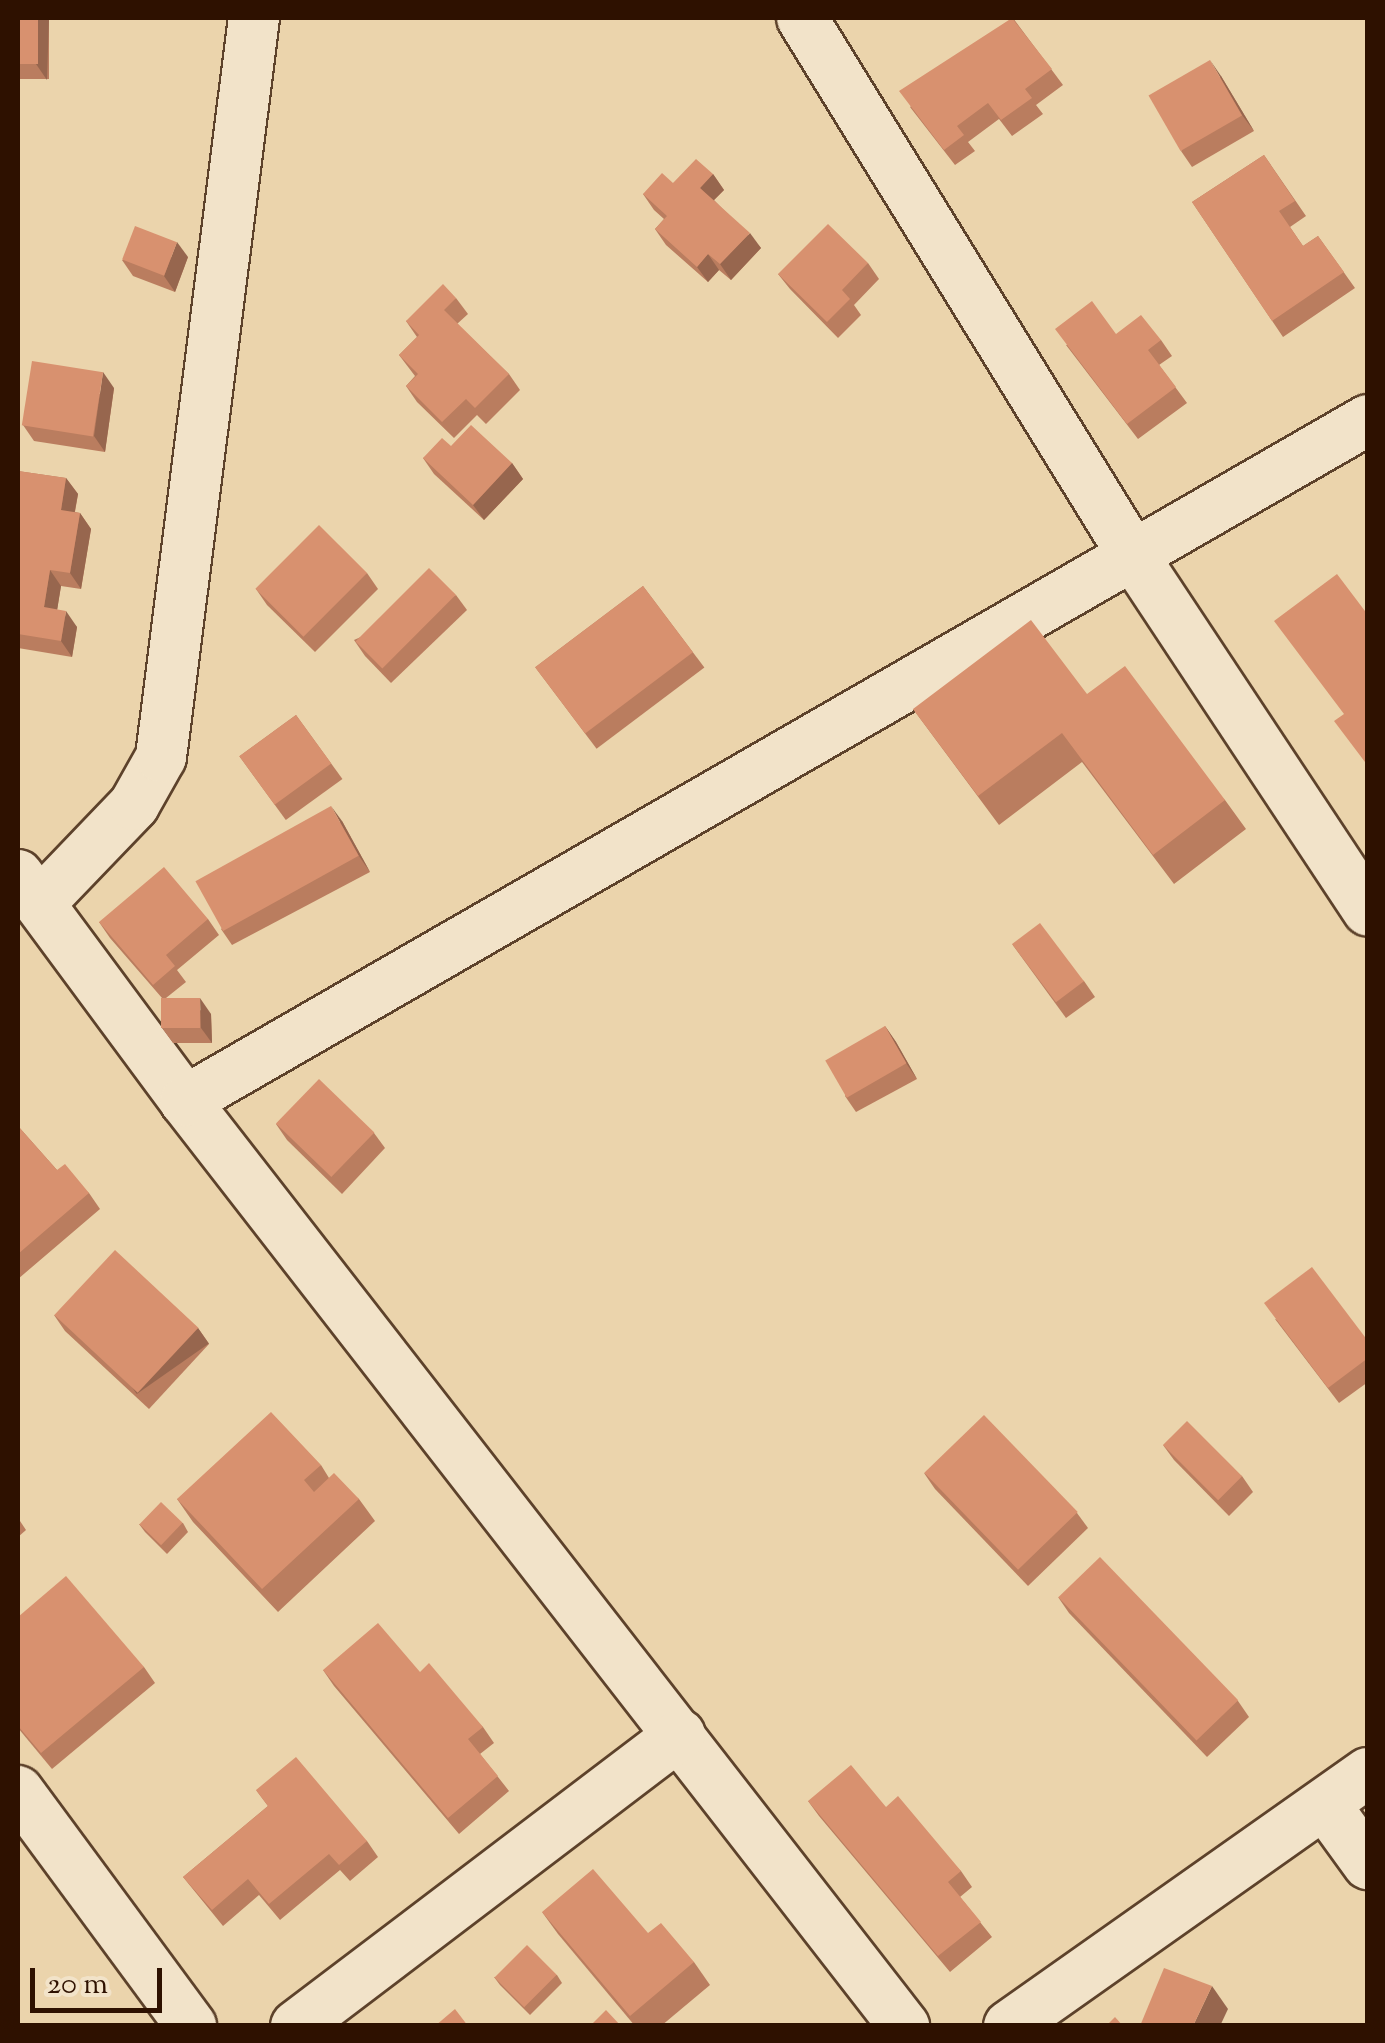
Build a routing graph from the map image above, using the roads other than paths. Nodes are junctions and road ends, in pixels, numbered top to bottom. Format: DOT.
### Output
graph roads {
  1 [pos="254,18"];
  2 [pos="802,18"];
  3 [pos="1368,420"];
  4 [pos="1134,557"];
  5 [pos="28,889"];
  6 [pos="1368,912"];
  7 [pos="185,1101"];
  8 [pos="680,1734"];
  9 [pos="1368,1773"];
  10 [pos="18,1791"];
  11 [pos="1326,1806"];
  12 [pos="1368,1864"];
  13 [pos="192,2026"];
  14 [pos="296,2026"];
  15 [pos="904,2026"];
  16 [pos="1008,2026"];
  1 -- 5 [label="street"];
  2 -- 4 [label="street"];
  3 -- 4 [label="street"];
  4 -- 6 [label="street"];
  4 -- 7 [label="street"];
  5 -- 7 [label="street"];
  7 -- 8 [label="street"];
  8 -- 14 [label="street"];
  8 -- 15 [label="street"];
  9 -- 11 [label="street"];
  10 -- 13 [label="street"];
  11 -- 12 [label="street"];
  11 -- 16 [label="street"];
}
